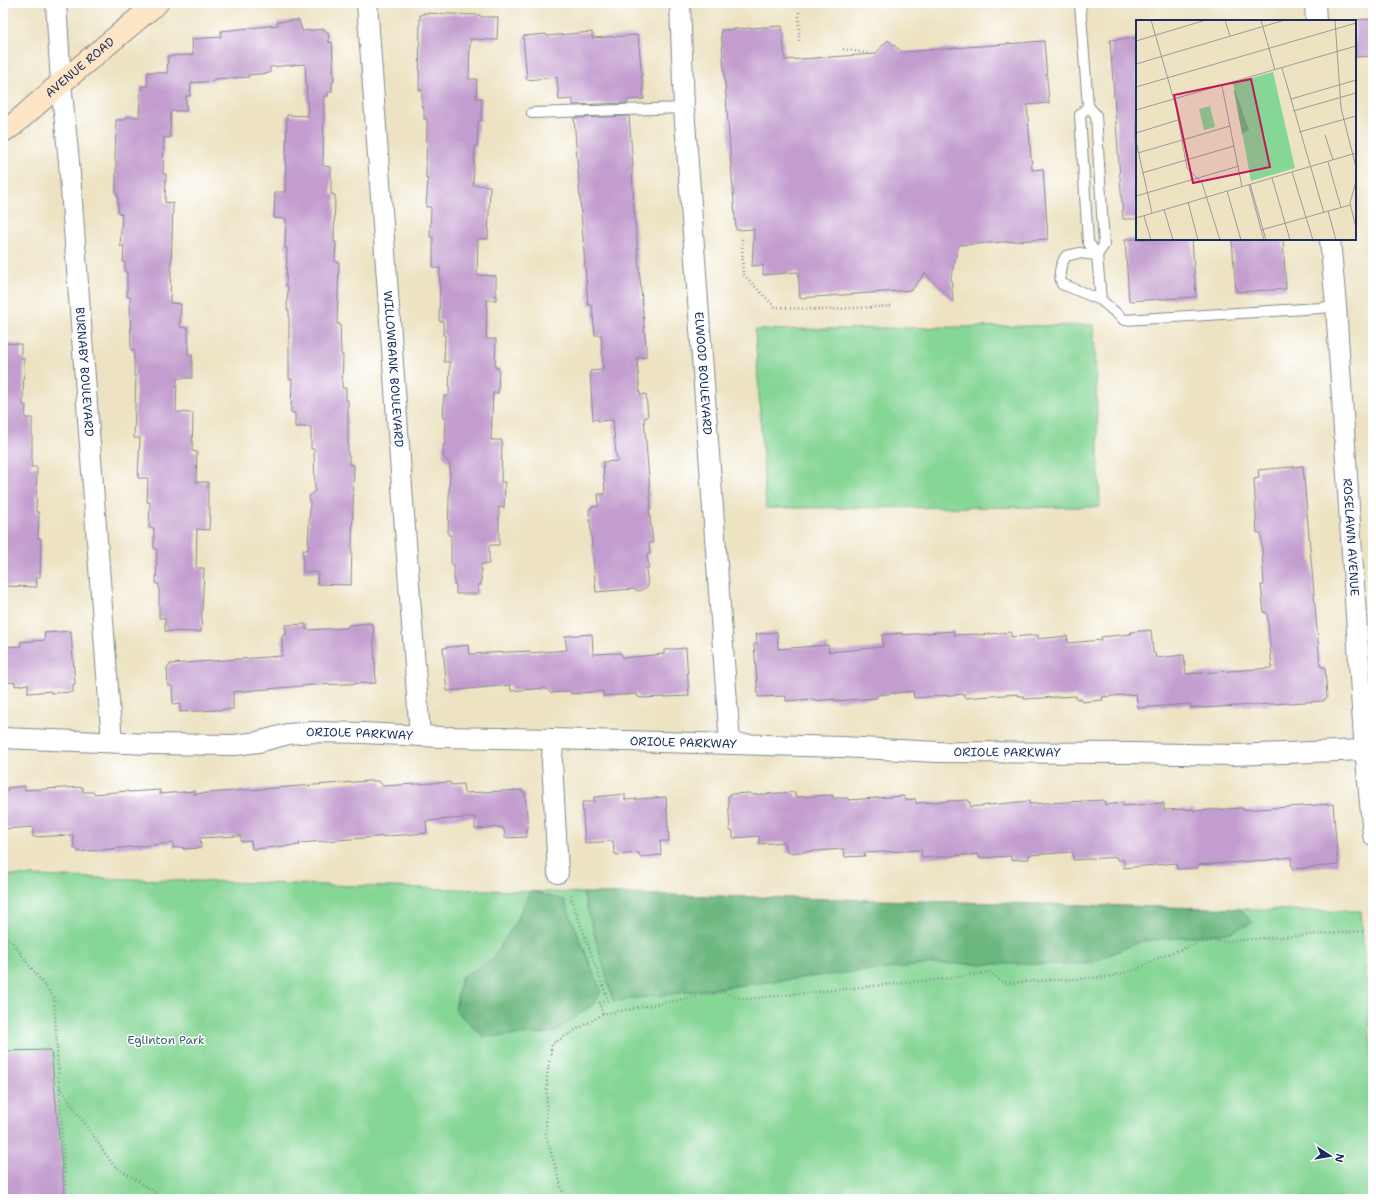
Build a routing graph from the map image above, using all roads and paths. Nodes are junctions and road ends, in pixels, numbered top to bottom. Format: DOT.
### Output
graph roads {
  1 [pos="56,3"];
  2 [pos="157,3"];
  3 [pos="367,3"];
  4 [pos="680,3"];
  5 [pos="1080,3"];
  6 [pos="1315,3"];
  7 [pos="799,11"];
  8 [pos="1316,20"];
  9 [pos="799,41"];
  10 [pos="843,49"];
  11 [pos="871,54"];
  12 [pos="61,83"];
  13 [pos="1088,106"];
  14 [pos="684,108"];
  15 [pos="532,113"];
  16 [pos="3,131"];
  17 [pos="742,239"];
  18 [pos="1330,240"];
  19 [pos="1096,255"];
  20 [pos="1101,300"];
  21 [pos="891,306"];
  22 [pos="1336,306"];
  23 [pos="420,736"];
  24 [pos="3,738"];
  25 [pos="553,739"];
  26 [pos="112,742"];
  27 [pos="1367,742"];
  28 [pos="730,744"];
  29 [pos="1373,834"];
  30 [pos="558,874"];
  31 [pos="570,895"];
  32 [pos="1365,931"];
  33 [pos="3,934"];
  34 [pos="603,1014"];
  35 [pos="59,1086"];
  36 [pos="66,1199"];
  37 [pos="166,1199"];
  38 [pos="565,1199"];
  1 -- 12 [label="street, BURNABY BOULEVARD"];
  2 -- 12 [label="main road, AVENUE ROAD"];
  3 -- 23 [label="street, WILLOWBANK BOULEVARD"];
  4 -- 14 [label="street, ELWOOD BOULEVARD"];
  5 -- 13 [label="lane"];
  6 -- 8 [label="street"];
  7 -- 9 [label="path"];
  10 -- 11 [label="path"];
  12 -- 16 [label="main road, AVENUE ROAD"];
  12 -- 26 [label="street, BURNABY BOULEVARD"];
  13 -- 19 [label="lane"];
  13 -- 19 [label="lane"];
  14 -- 15 [label="lane"];
  14 -- 28 [label="street, ELWOOD BOULEVARD"];
  17 -- 21 [label="path"];
  18 -- 22 [label="street, ROSELAWN AVENUE"];
  19 -- 20 [label="lane"];
  19 -- 20 [label="lane"];
  20 -- 22 [label="lane"];
  22 -- 27 [label="street, ROSELAWN AVENUE"];
  23 -- 25 [label="street, ORIOLE PARKWAY"];
  23 -- 26 [label="street, ORIOLE PARKWAY"];
  24 -- 26 [label="street, ORIOLE PARKWAY"];
  25 -- 28 [label="street, ORIOLE PARKWAY"];
  25 -- 30 [label="street"];
  27 -- 28 [label="street, ORIOLE PARKWAY"];
  27 -- 29 [label="street, ROSELAWN AVENUE"];
  31 -- 34 [label="path"];
  32 -- 34 [label="path"];
  33 -- 35 [label="path"];
  34 -- 38 [label="path"];
  35 -- 36 [label="path"];
  35 -- 37 [label="path"];
}
